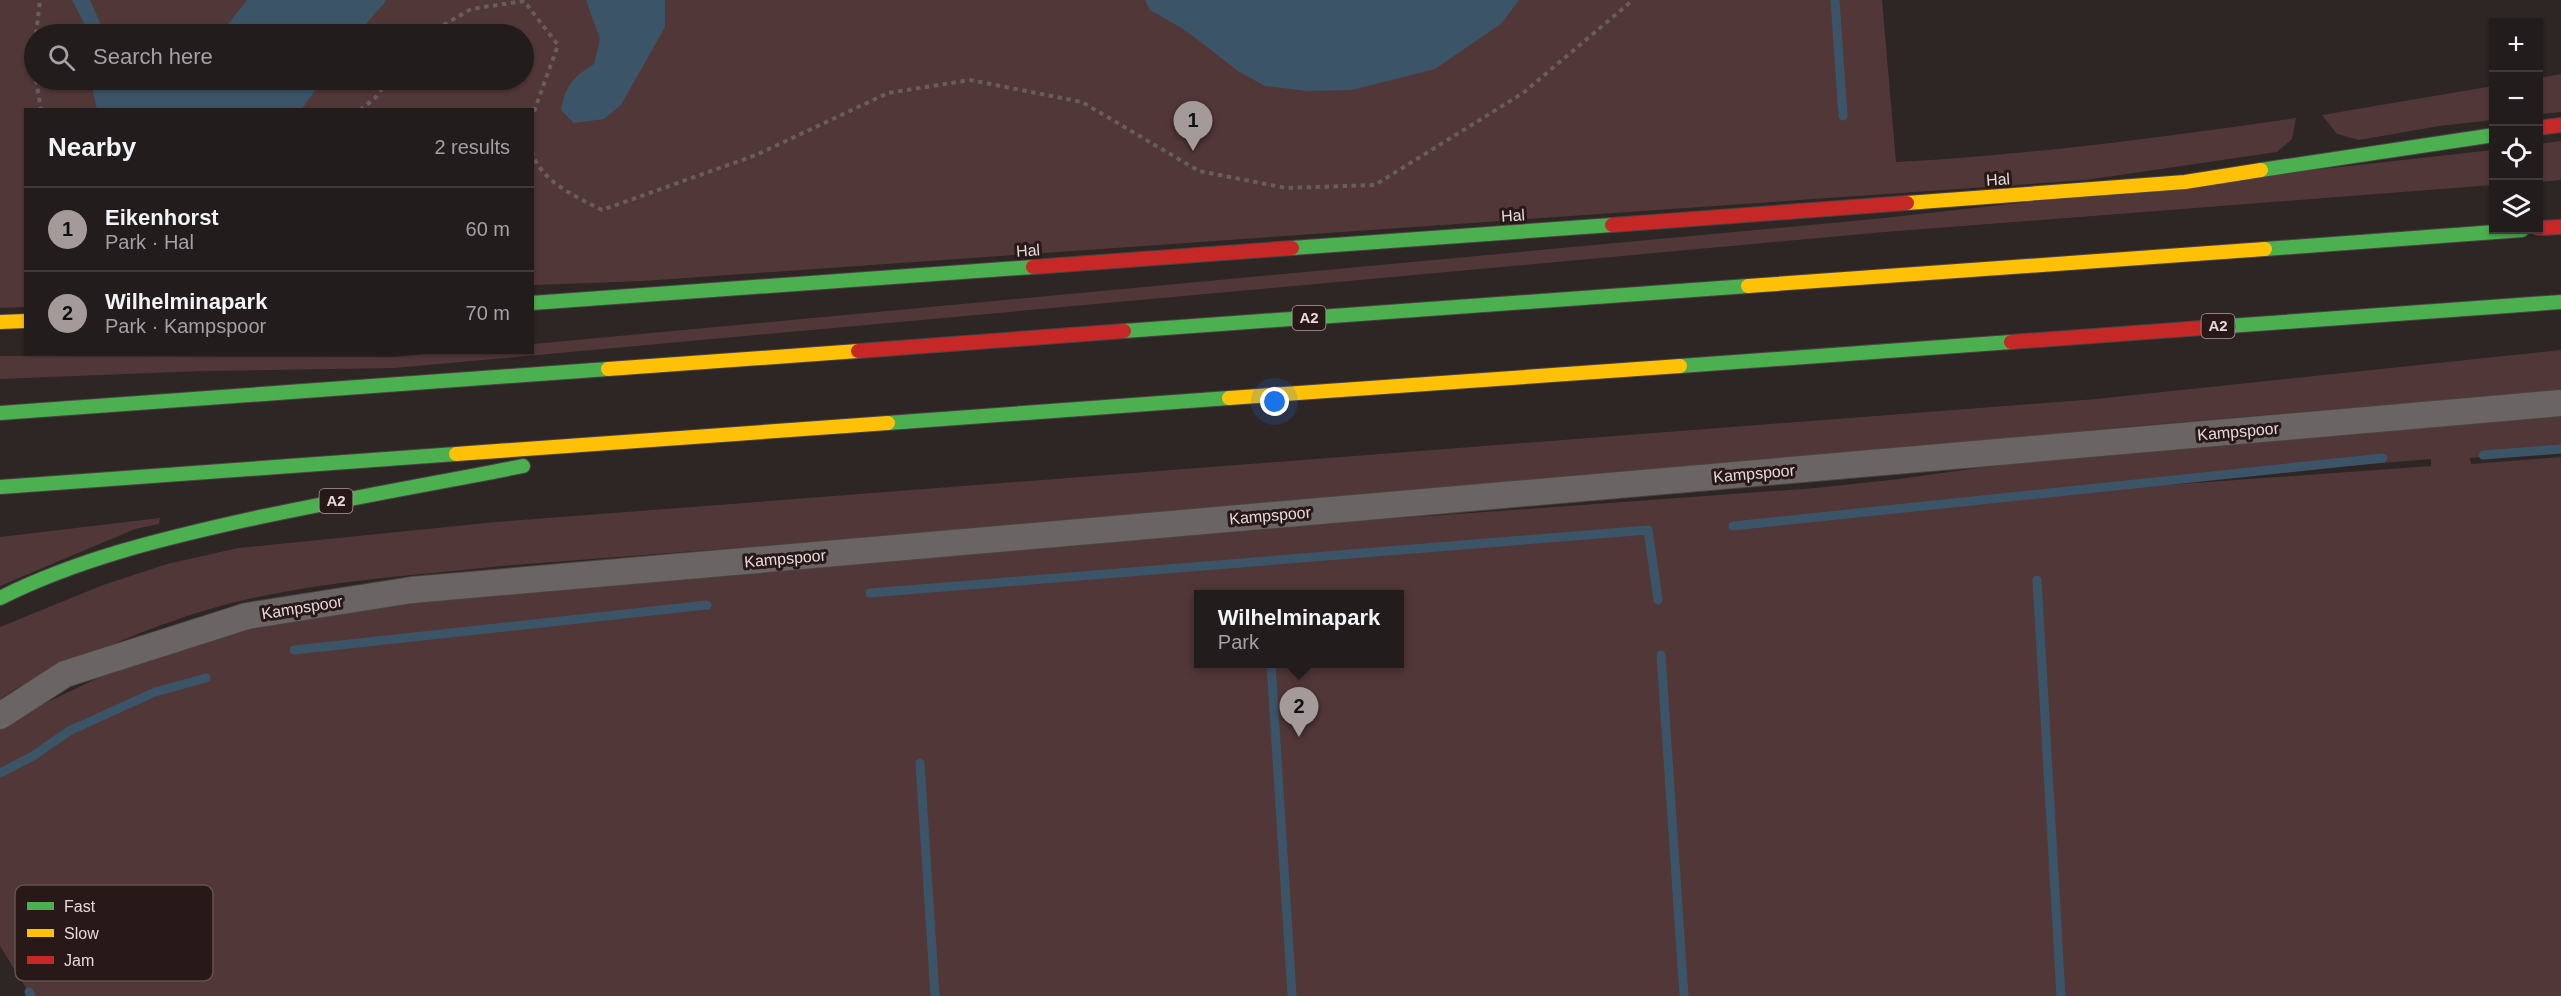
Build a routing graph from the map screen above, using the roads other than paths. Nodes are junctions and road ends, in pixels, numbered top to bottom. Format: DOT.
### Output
graph roads {
  1 [pos="2561,125"];
  2 [pos="2543,127"];
  3 [pos="2489,136"];
  4 [pos="2561,227"];
  5 [pos="2543,228"];
  6 [pos="2489,232"];
  7 [pos="2561,302"];
  8 [pos="534,303"];
  9 [pos="24,321"];
  10 [pos="0,322"];
  11 [pos="2561,403"];
  12 [pos="0,413"];
  13 [pos="680,436"];
  14 [pos="0,486"];
  15 [pos="0,598"];
  16 [pos="0,716"];
  1 -- 2 [label="main road"];
  3 -- 8 [label="main road, Hal"];
  4 -- 5 [label="main road"];
  6 -- 12 [label="main road, A2"];
  7 -- 13 [label="main road, A2"];
  9 -- 10 [label="main road"];
  11 -- 16 [label="street, Kampspoor"];
  13 -- 14 [label="main road, A2"];
  13 -- 15 [label="main road, A2"];
}
